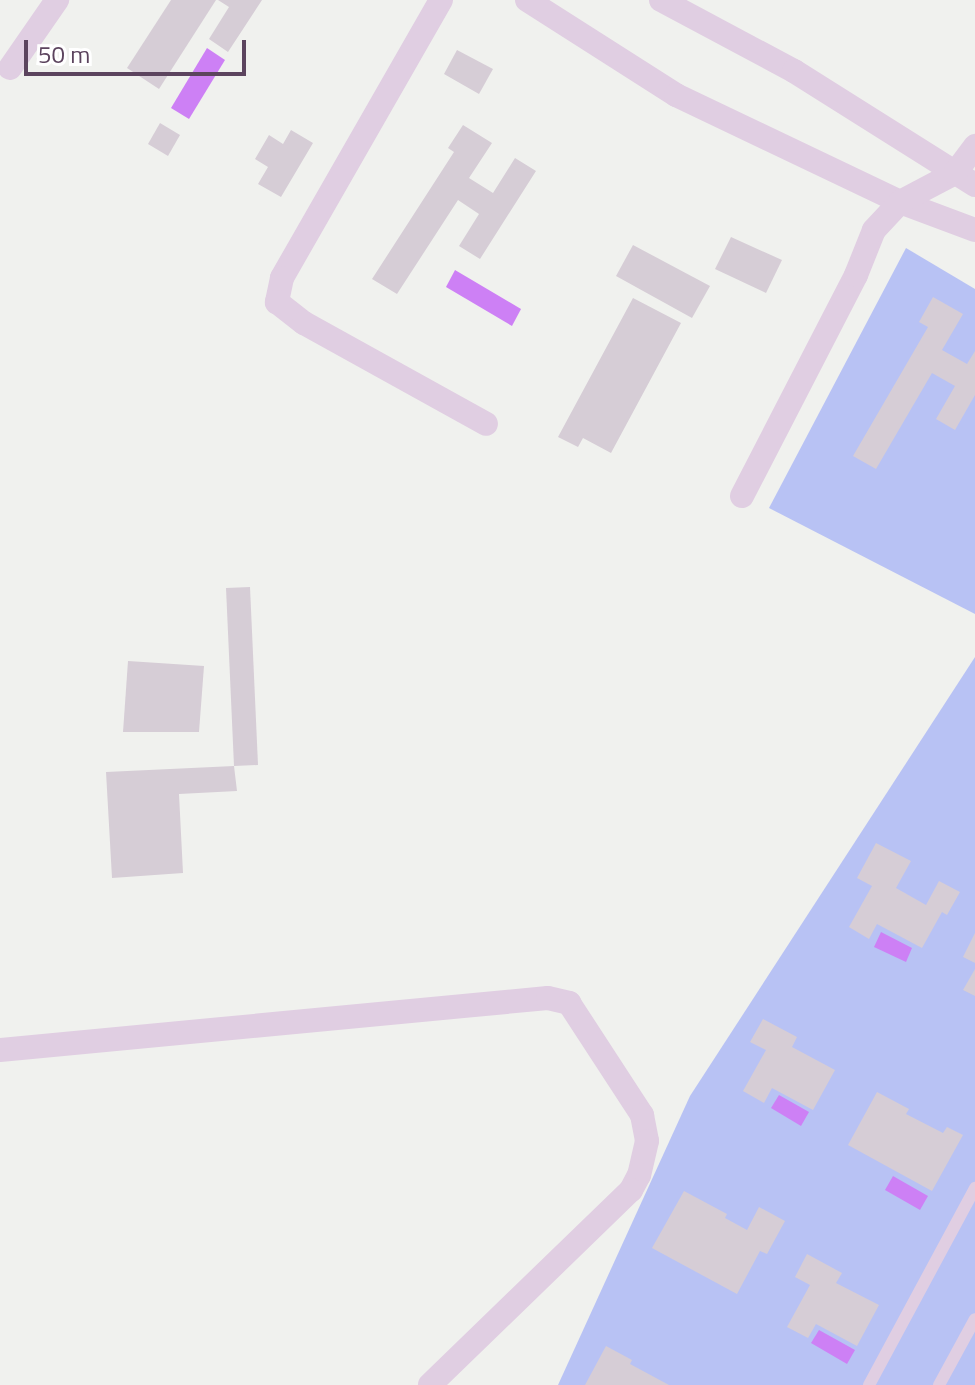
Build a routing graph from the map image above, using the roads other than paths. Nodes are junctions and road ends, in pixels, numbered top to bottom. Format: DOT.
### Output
graph roads {
  1 [pos="57,0"];
  2 [pos="441,0"];
  3 [pos="527,0"];
  4 [pos="661,0"];
  5 [pos="10,68"];
  6 [pos="975,146"];
  7 [pos="965,179"];
  8 [pos="900,202"];
  9 [pos="975,230"];
  10 [pos="486,424"];
  11 [pos="742,496"];
  12 [pos="0,1050"];
  13 [pos="975,1188"];
  14 [pos="975,1319"];
  15 [pos="430,1385"];
  16 [pos="869,1385"];
  17 [pos="939,1385"];
  1 -- 5 [label="street"];
  2 -- 10 [label="street"];
  3 -- 8 [label="street"];
  4 -- 7 [label="street"];
  6 -- 7 [label="street"];
  7 -- 8 [label="street"];
  8 -- 9 [label="street"];
  8 -- 11 [label="street"];
  12 -- 15 [label="street"];
  13 -- 16 [label="lane"];
  14 -- 17 [label="lane"];
}
